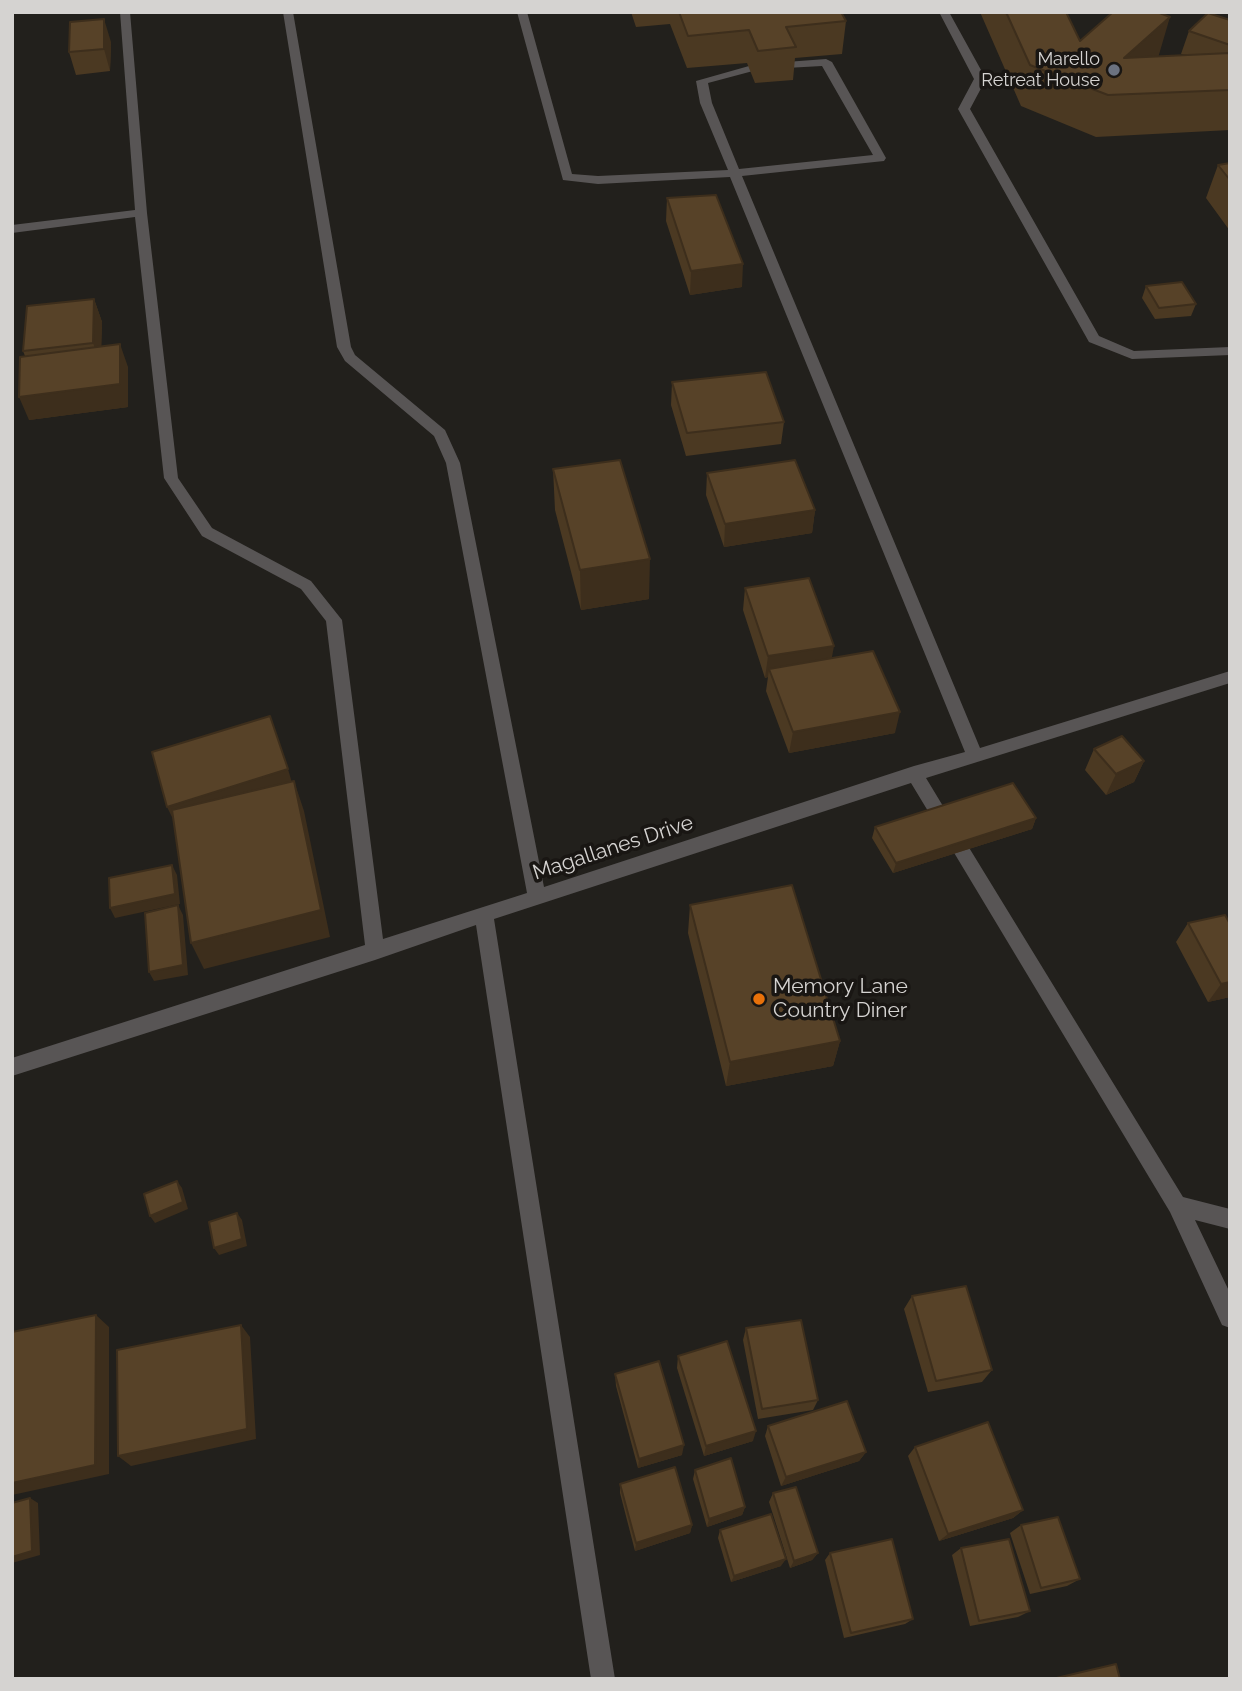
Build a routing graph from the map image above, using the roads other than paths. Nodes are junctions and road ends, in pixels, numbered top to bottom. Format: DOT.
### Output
graph roads {
  1 [pos="125,12"];
  2 [pos="288,12"];
  3 [pos="522,12"];
  4 [pos="944,12"];
  5 [pos="786,65"];
  6 [pos="749,69"];
  7 [pos="737,173"];
  8 [pos="141,213"];
  9 [pos="12,229"];
  10 [pos="1230,351"];
  11 [pos="1230,677"];
  12 [pos="974,754"];
  13 [pos="914,773"];
  14 [pos="940,816"];
  15 [pos="962,851"];
  16 [pos="537,897"];
  17 [pos="484,915"];
  18 [pos="375,952"];
  19 [pos="12,1067"];
  20 [pos="1177,1205"];
  21 [pos="1230,1219"];
  22 [pos="1230,1317"];
  23 [pos="603,1679"];
  1 -- 8 [label="street"];
  2 -- 16 [label="street"];
  3 -- 7 [label="street"];
  4 -- 10 [label="street"];
  5 -- 7 [label="street"];
  6 -- 7 [label="street"];
  7 -- 12 [label="street"];
  8 -- 9 [label="street"];
  8 -- 18 [label="street"];
  11 -- 12 [label="street, Magallanes Drive"];
  12 -- 13 [label="street, Magallanes Drive"];
  13 -- 14 [label="street"];
  13 -- 16 [label="street, Magallanes Drive"];
  15 -- 20 [label="street"];
  16 -- 17 [label="street, Magallanes Drive"];
  17 -- 18 [label="street, Magallanes Drive"];
  17 -- 23 [label="street"];
  18 -- 19 [label="street, Magallanes Drive"];
  20 -- 21 [label="street"];
  20 -- 22 [label="street"];
}
